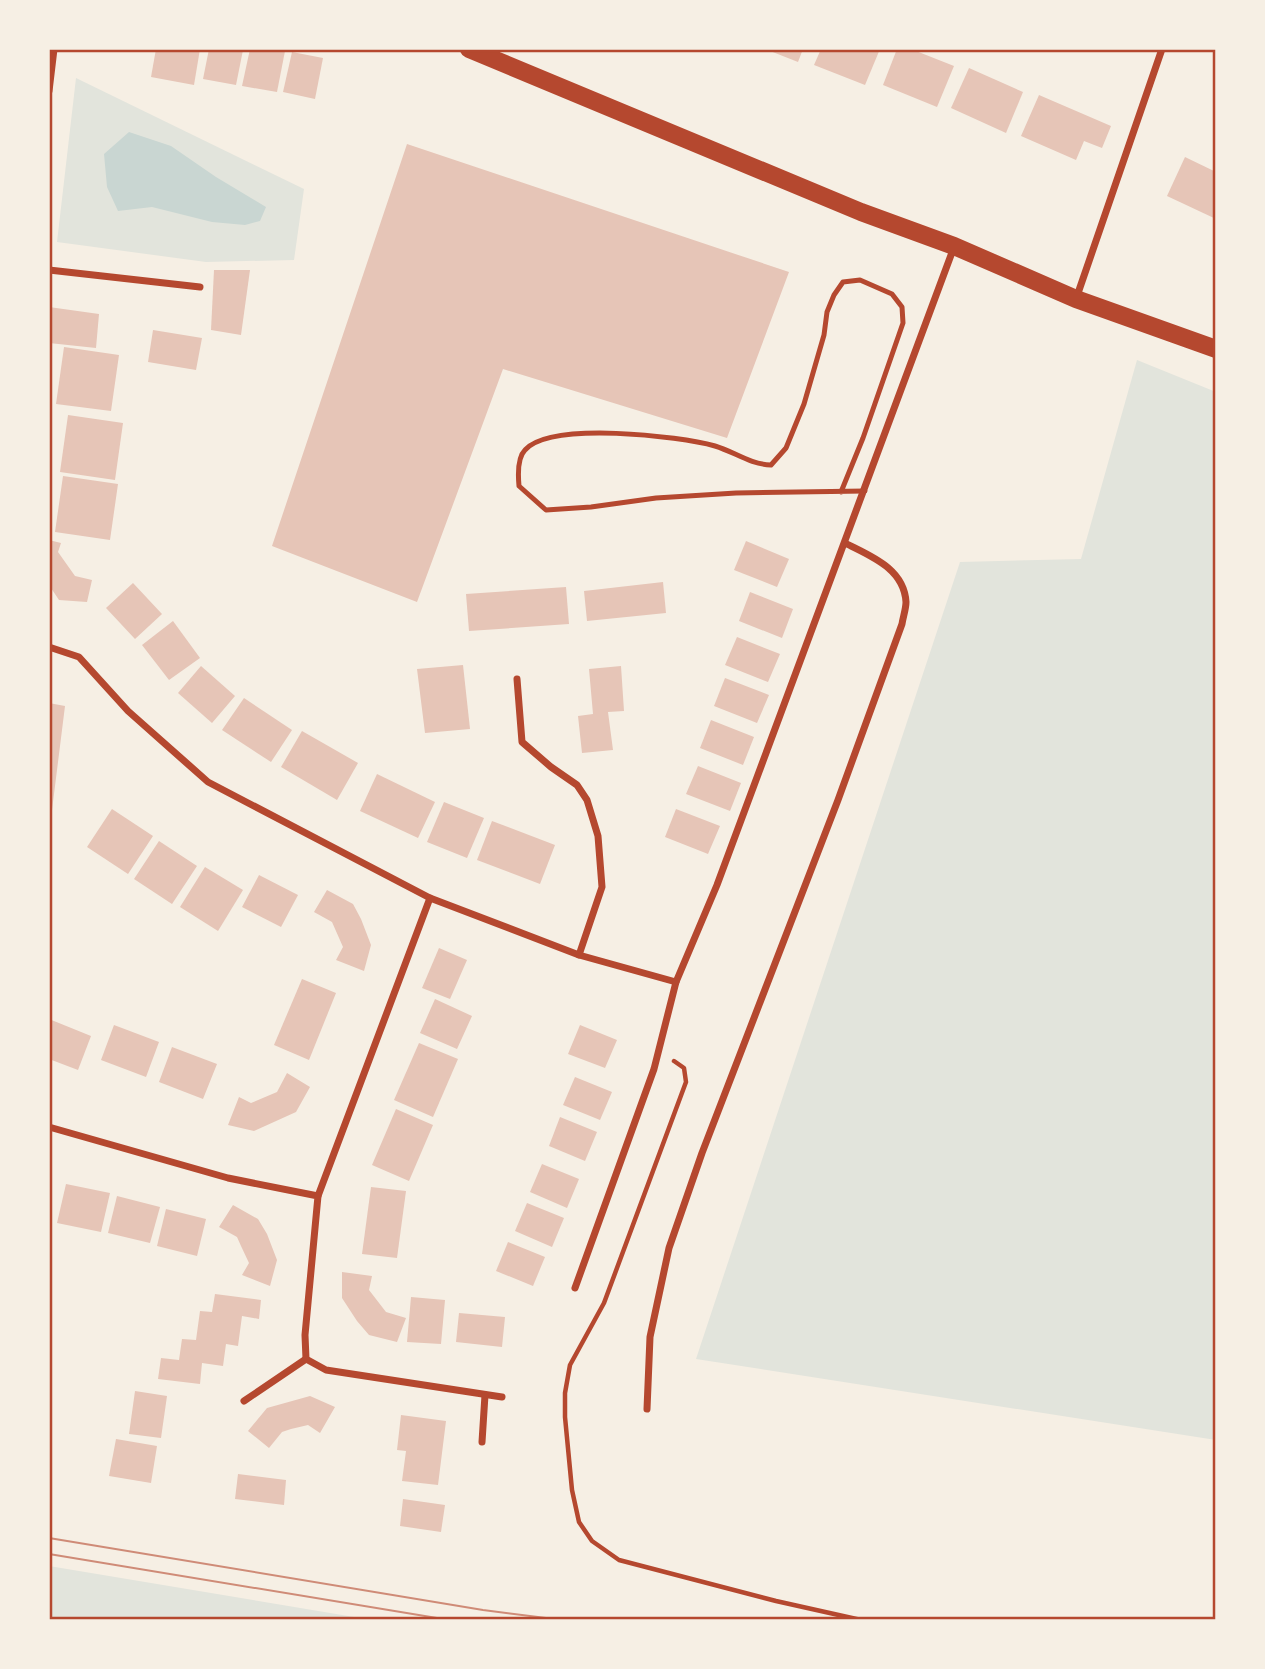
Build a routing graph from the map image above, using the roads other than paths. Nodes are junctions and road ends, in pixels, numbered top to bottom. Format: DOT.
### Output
graph roads {
  1 [pos="54,49"];
  2 [pos="469,49"];
  3 [pos="1162,49"];
  4 [pos="49,91"];
  5 [pos="954,246"];
  6 [pos="49,270"];
  7 [pos="200,287"];
  8 [pos="1076,299"];
  9 [pos="1216,349"];
  10 [pos="865,491"];
  11 [pos="841,492"];
  12 [pos="845,543"];
  13 [pos="49,647"];
  14 [pos="517,679"];
  15 [pos="430,898"];
  16 [pos="579,955"];
  17 [pos="676,982"];
  18 [pos="49,1127"];
  19 [pos="318,1195"];
  20 [pos="575,1288"];
  21 [pos="306,1359"];
  22 [pos="485,1395"];
  23 [pos="502,1397"];
  24 [pos="244,1401"];
  25 [pos="647,1409"];
  26 [pos="482,1442"];
  1 -- 4 [label="street"];
  2 -- 5 [label="main road"];
  3 -- 8 [label="street"];
  5 -- 8 [label="main road"];
  5 -- 10 [label="street"];
  6 -- 7 [label="street"];
  8 -- 9 [label="main road"];
  10 -- 11 [label="lane"];
  10 -- 12 [label="street"];
  11 -- 11 [label="lane"];
  12 -- 17 [label="street"];
  12 -- 25 [label="street"];
  13 -- 15 [label="street"];
  14 -- 16 [label="street"];
  15 -- 16 [label="street"];
  15 -- 19 [label="street"];
  16 -- 17 [label="street"];
  17 -- 20 [label="street"];
  18 -- 19 [label="street"];
  19 -- 21 [label="street"];
  21 -- 22 [label="street"];
  21 -- 24 [label="street"];
  22 -- 23 [label="street"];
  22 -- 26 [label="street"];
}
